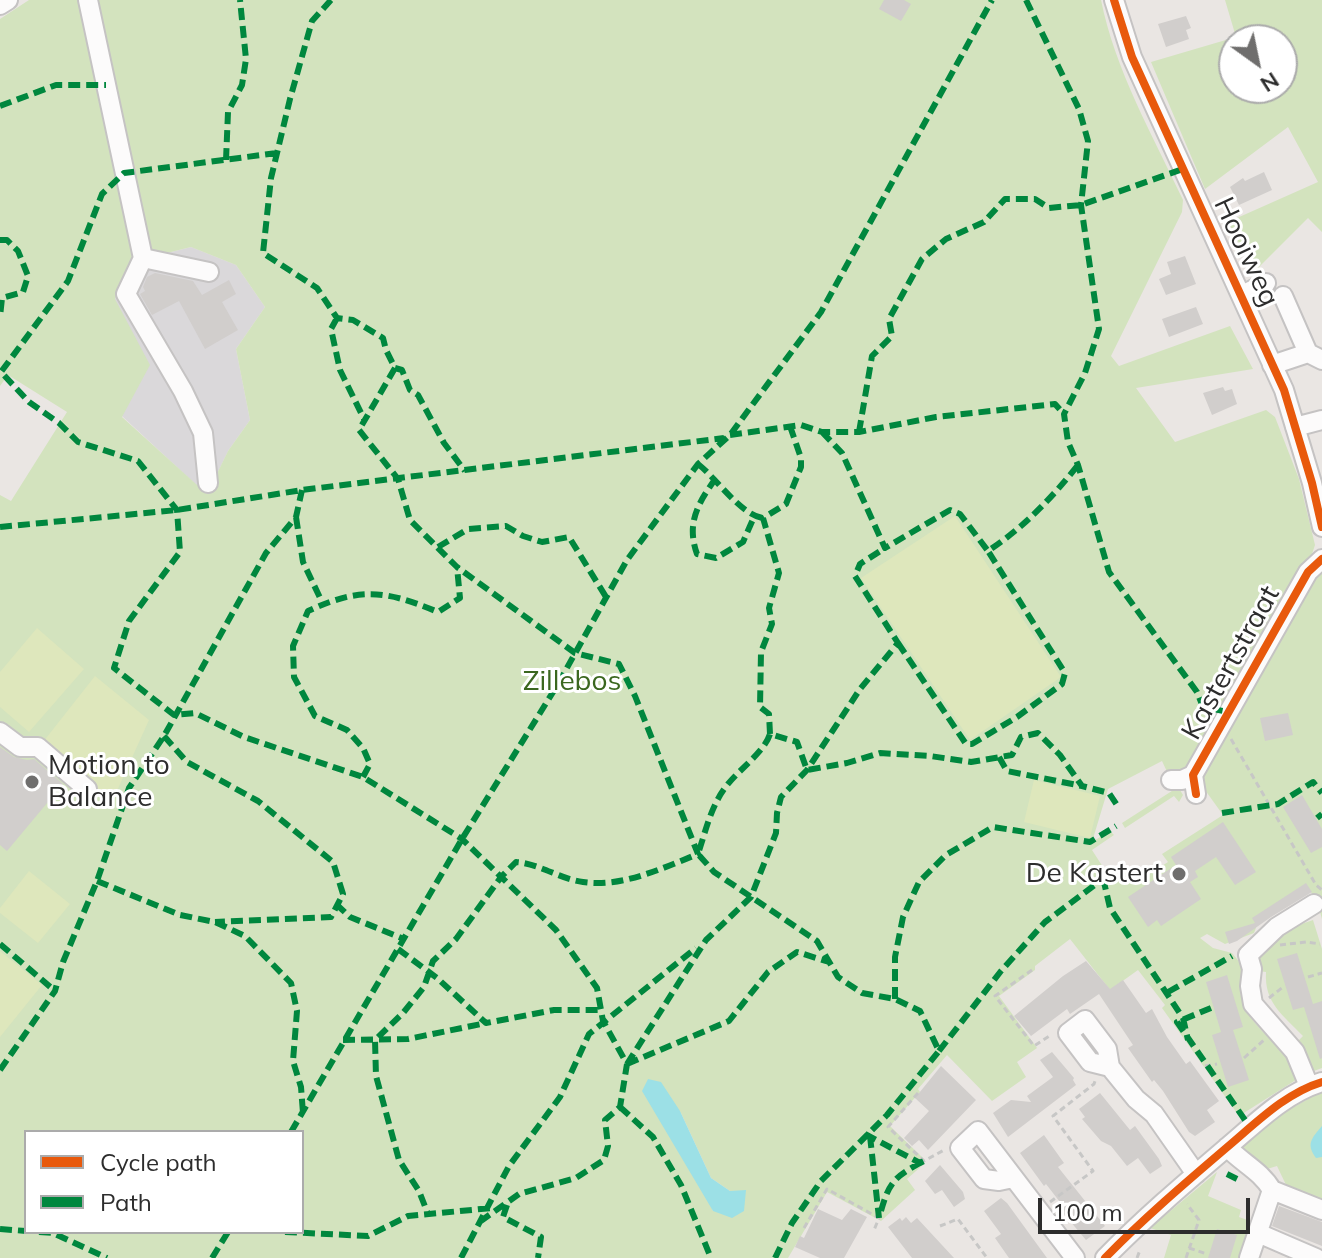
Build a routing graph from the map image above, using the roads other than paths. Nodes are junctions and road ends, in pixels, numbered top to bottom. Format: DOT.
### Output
graph roads {
  1 [pos="8,0"];
  2 [pos="88,0"];
  3 [pos="1114,0"];
  4 [pos="0,5"];
  5 [pos="143,258"];
  6 [pos="209,272"];
  7 [pos="1266,283"];
  8 [pos="1242,295"];
  9 [pos="1283,296"];
  10 [pos="1315,356"];
  11 [pos="1272,365"];
  12 [pos="1322,420"];
  13 [pos="1295,427"];
  14 [pos="1317,478"];
  15 [pos="208,483"];
  16 [pos="1322,527"];
  17 [pos="1322,559"];
  18 [pos="0,732"];
  19 [pos="1193,775"];
  20 [pos="1171,780"];
  21 [pos="87,789"];
  22 [pos="1196,794"];
  23 [pos="1318,897"];
  24 [pos="1110,1067"];
  25 [pos="1316,1084"];
  26 [pos="1227,1147"];
  27 [pos="1196,1174"];
  28 [pos="1013,1178"];
  29 [pos="1270,1181"];
  30 [pos="1322,1210"];
  31 [pos="1258,1233"];
  32 [pos="1075,1258"];
  33 [pos="1105,1258"];
  34 [pos="1249,1258"];
  35 [pos="1316,1258"];
  1 -- 4 [label="street"];
  2 -- 5 [label="street"];
  3 -- 8 [label="street, Hooiweg"];
  5 -- 6 [label="street"];
  5 -- 15 [label="street"];
  7 -- 8 [label="street"];
  8 -- 11 [label="street, Hooiweg"];
  9 -- 10 [label="street"];
  10 -- 11 [label="street"];
  11 -- 13 [label="street, Hooiweg"];
  12 -- 13 [label="street"];
  13 -- 14 [label="street, Hooiweg"];
  14 -- 16 [label="street, Hooiweg"];
  17 -- 19 [label="street, Kastertstraat"];
  18 -- 21 [label="street"];
  19 -- 20 [label="street"];
  19 -- 22 [label="street, Kastertstraat"];
  23 -- 25 [label="street"];
  24 -- 27 [label="street"];
  25 -- 26 [label="street"];
  26 -- 27 [label="street"];
  26 -- 29 [label="street"];
  27 -- 33 [label="street"];
  28 -- 32 [label="street"];
  29 -- 30 [label="street"];
  29 -- 31 [label="street"];
  31 -- 34 [label="street"];
  31 -- 35 [label="street"];
}
